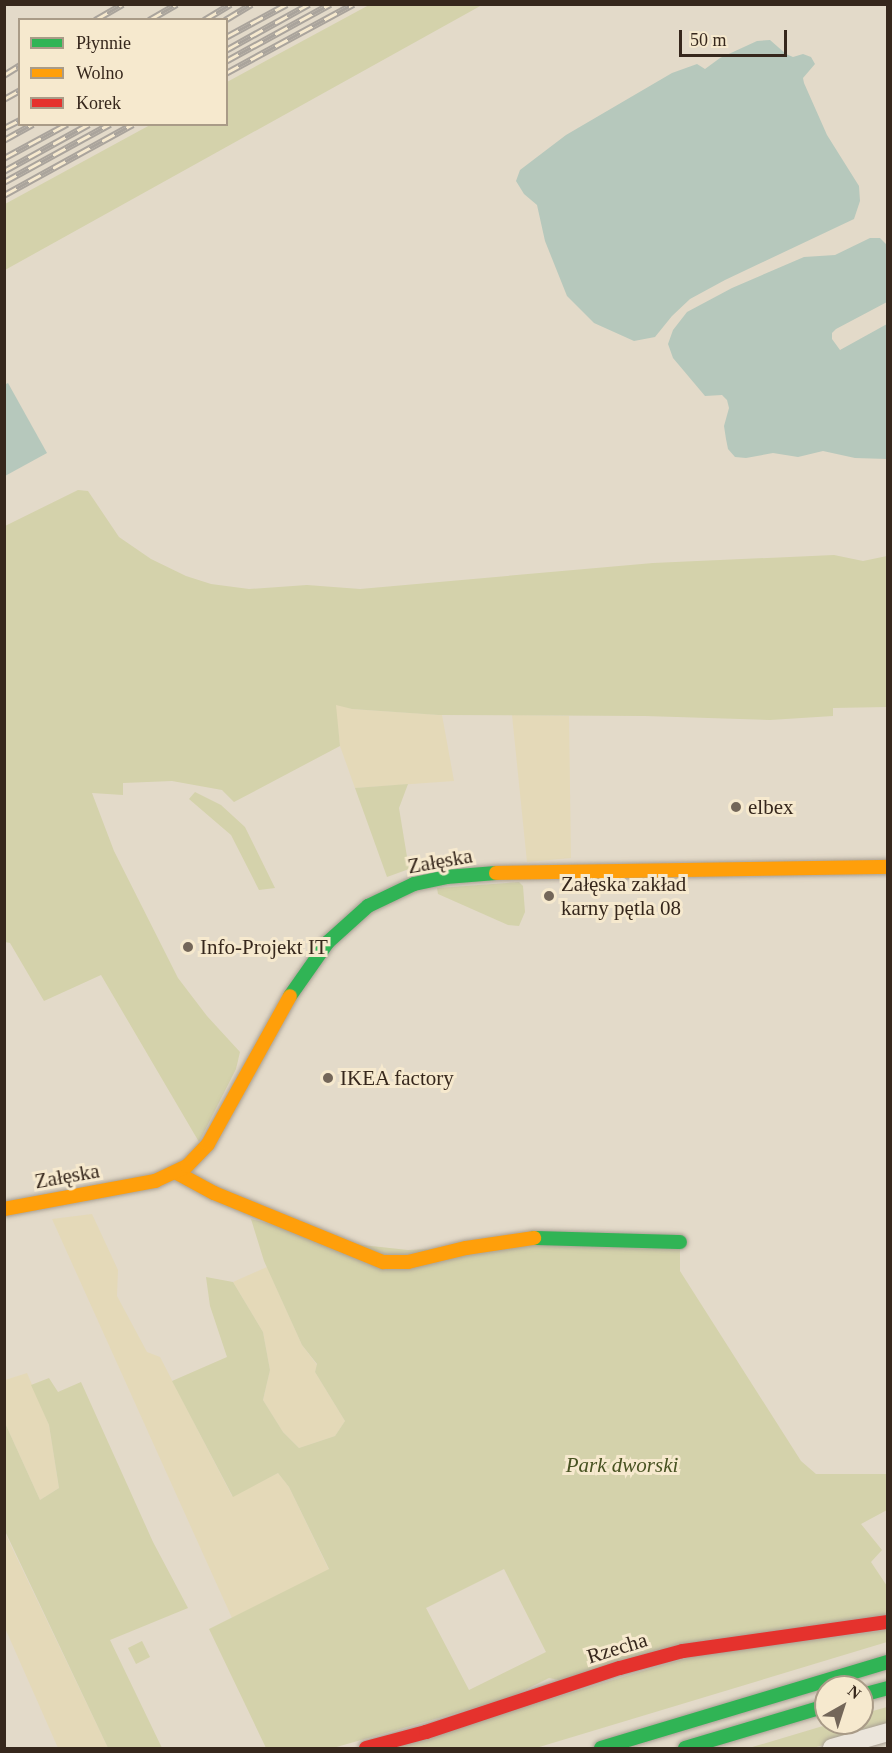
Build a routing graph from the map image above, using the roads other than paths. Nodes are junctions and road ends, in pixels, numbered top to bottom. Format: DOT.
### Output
graph roads {
  1 [pos="888,867"];
  2 [pos="177,1173"];
  3 [pos="4,1209"];
  4 [pos="680,1242"];
  5 [pos="888,1623"];
  6 [pos="888,1662"];
  7 [pos="814,1710"];
  8 [pos="888,1732"];
  9 [pos="366,1749"];
  10 [pos="601,1749"];
  11 [pos="685,1749"];
  12 [pos="832,1749"];
  1 -- 2 [label="street, Załęska"];
  2 -- 3 [label="street, Załęska"];
  2 -- 4 [label="street"];
  5 -- 9 [label="street, Rzecha"];
  6 -- 10 [label="street"];
  7 -- 11 [label="street"];
  8 -- 12 [label="street"];
}
